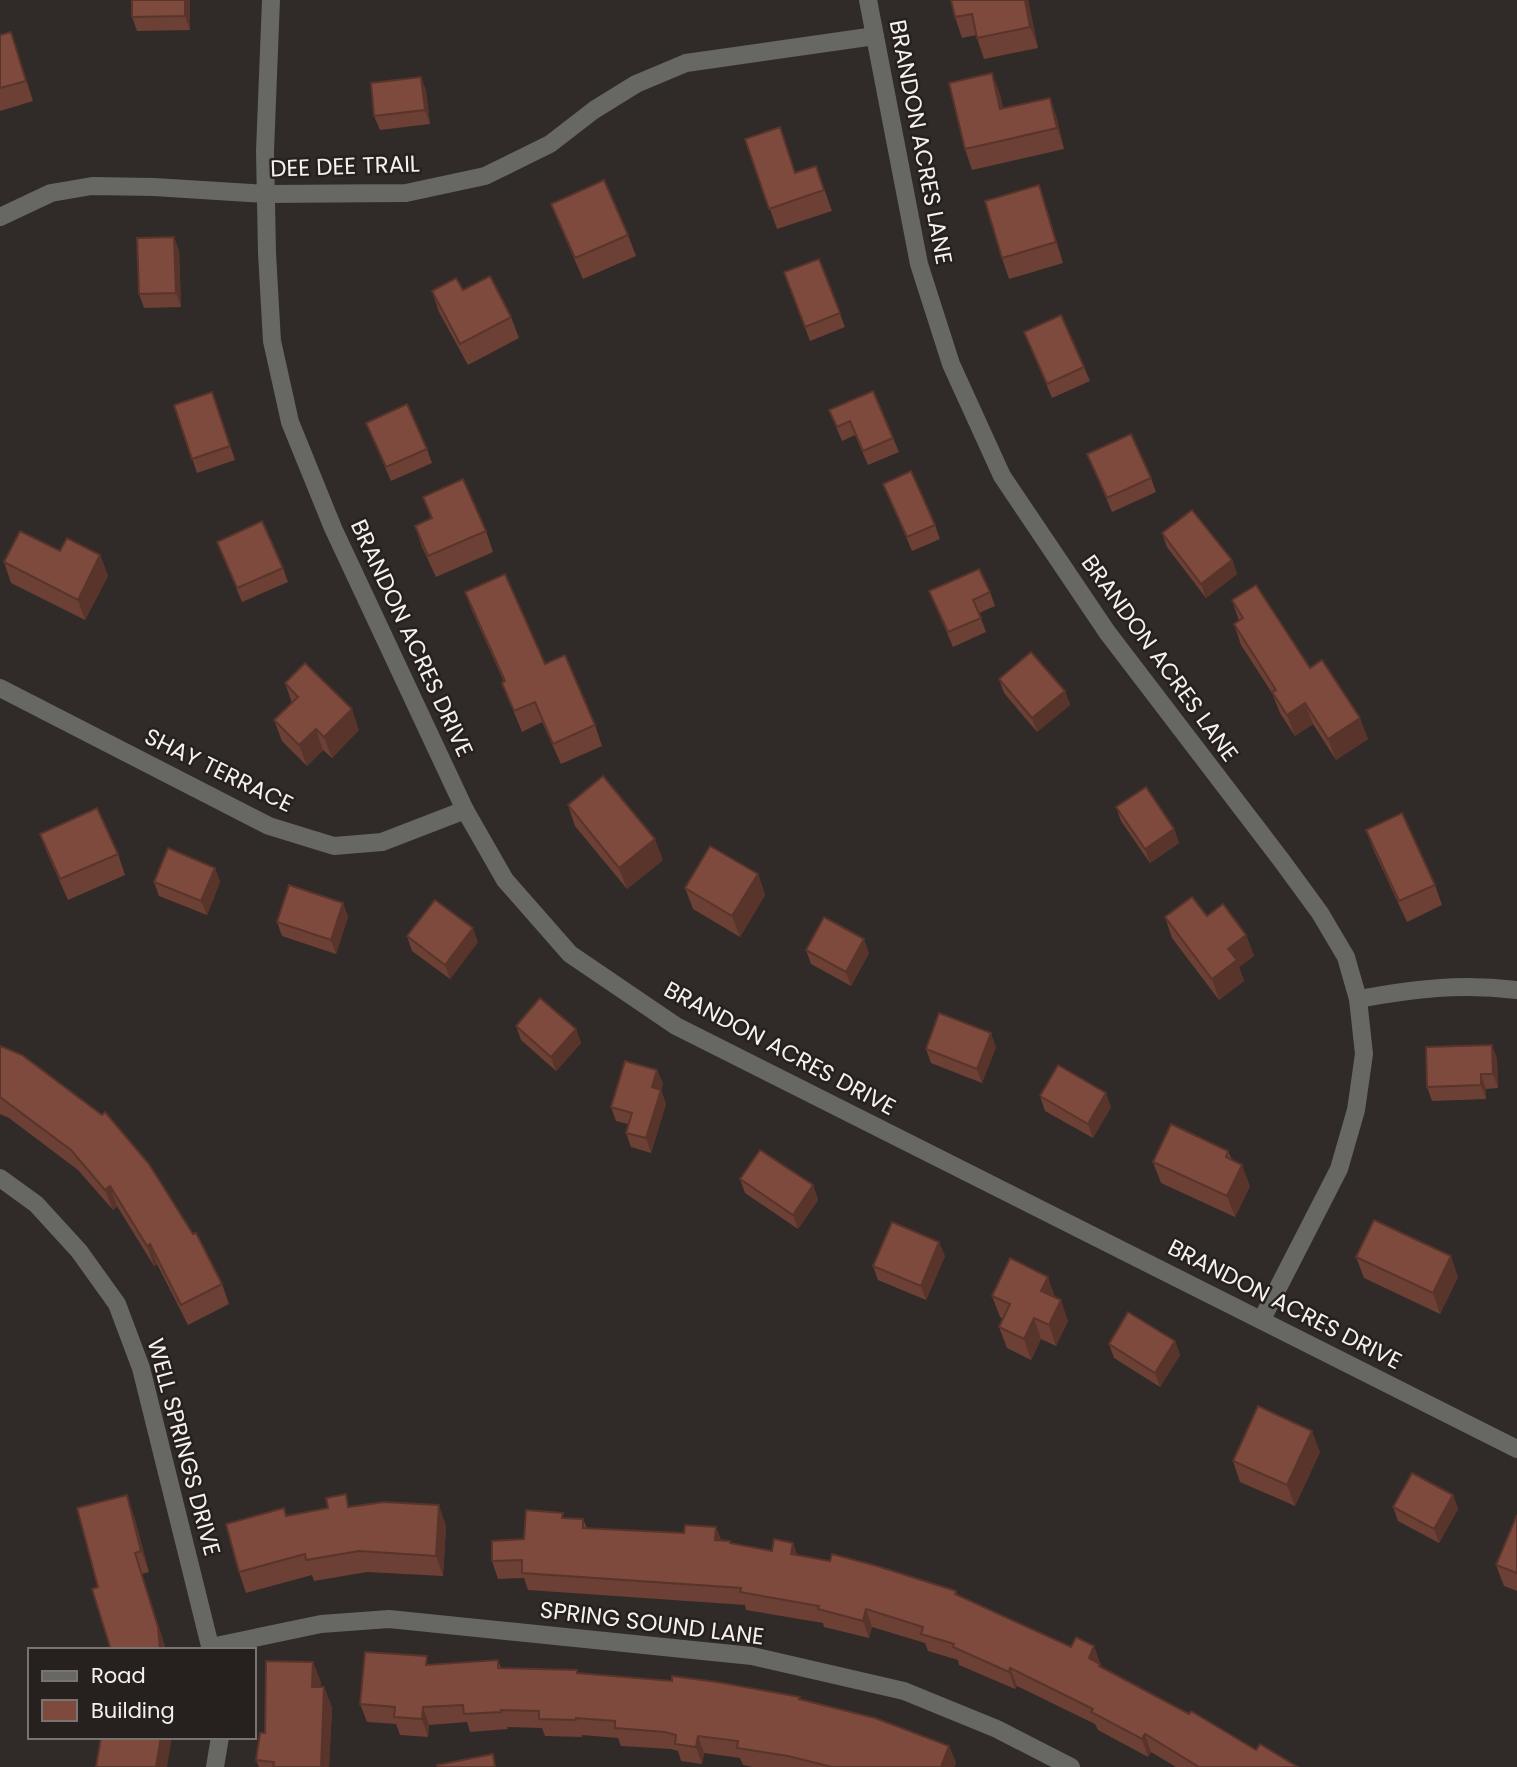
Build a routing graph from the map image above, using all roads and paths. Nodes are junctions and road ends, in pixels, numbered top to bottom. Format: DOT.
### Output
graph roads {
  1 [pos="271,0"];
  2 [pos="868,0"];
  3 [pos="875,36"];
  4 [pos="266,194"];
  5 [pos="0,217"];
  6 [pos="0,688"];
  7 [pos="465,810"];
  8 [pos="1517,990"];
  9 [pos="1358,999"];
  10 [pos="0,1178"];
  11 [pos="1262,1320"];
  12 [pos="1517,1449"];
  13 [pos="211,1648"];
  14 [pos="220,1739"];
  15 [pos="215,1767"];
  16 [pos="1071,1767"];
  1 -- 4 [label="street, BRANDON ACRES DRIVE"];
  2 -- 3 [label="street, BRANDON ACRES LANE"];
  3 -- 4 [label="street, DEE DEE TRAIL"];
  3 -- 9 [label="street, BRANDON ACRES LANE"];
  4 -- 5 [label="street, DEE DEE TRAIL"];
  4 -- 7 [label="street, BRANDON ACRES DRIVE"];
  6 -- 7 [label="street, SHAY TERRACE"];
  7 -- 11 [label="street, BRANDON ACRES DRIVE"];
  8 -- 9 [label="street"];
  9 -- 11 [label="street, BRANDON ACRES LANE"];
  10 -- 13 [label="street, WELL SPRINGS DRIVE"];
  11 -- 12 [label="street, BRANDON ACRES DRIVE"];
  13 -- 16 [label="street, SPRING SOUND LANE"];
  14 -- 15 [label="street"];
}
